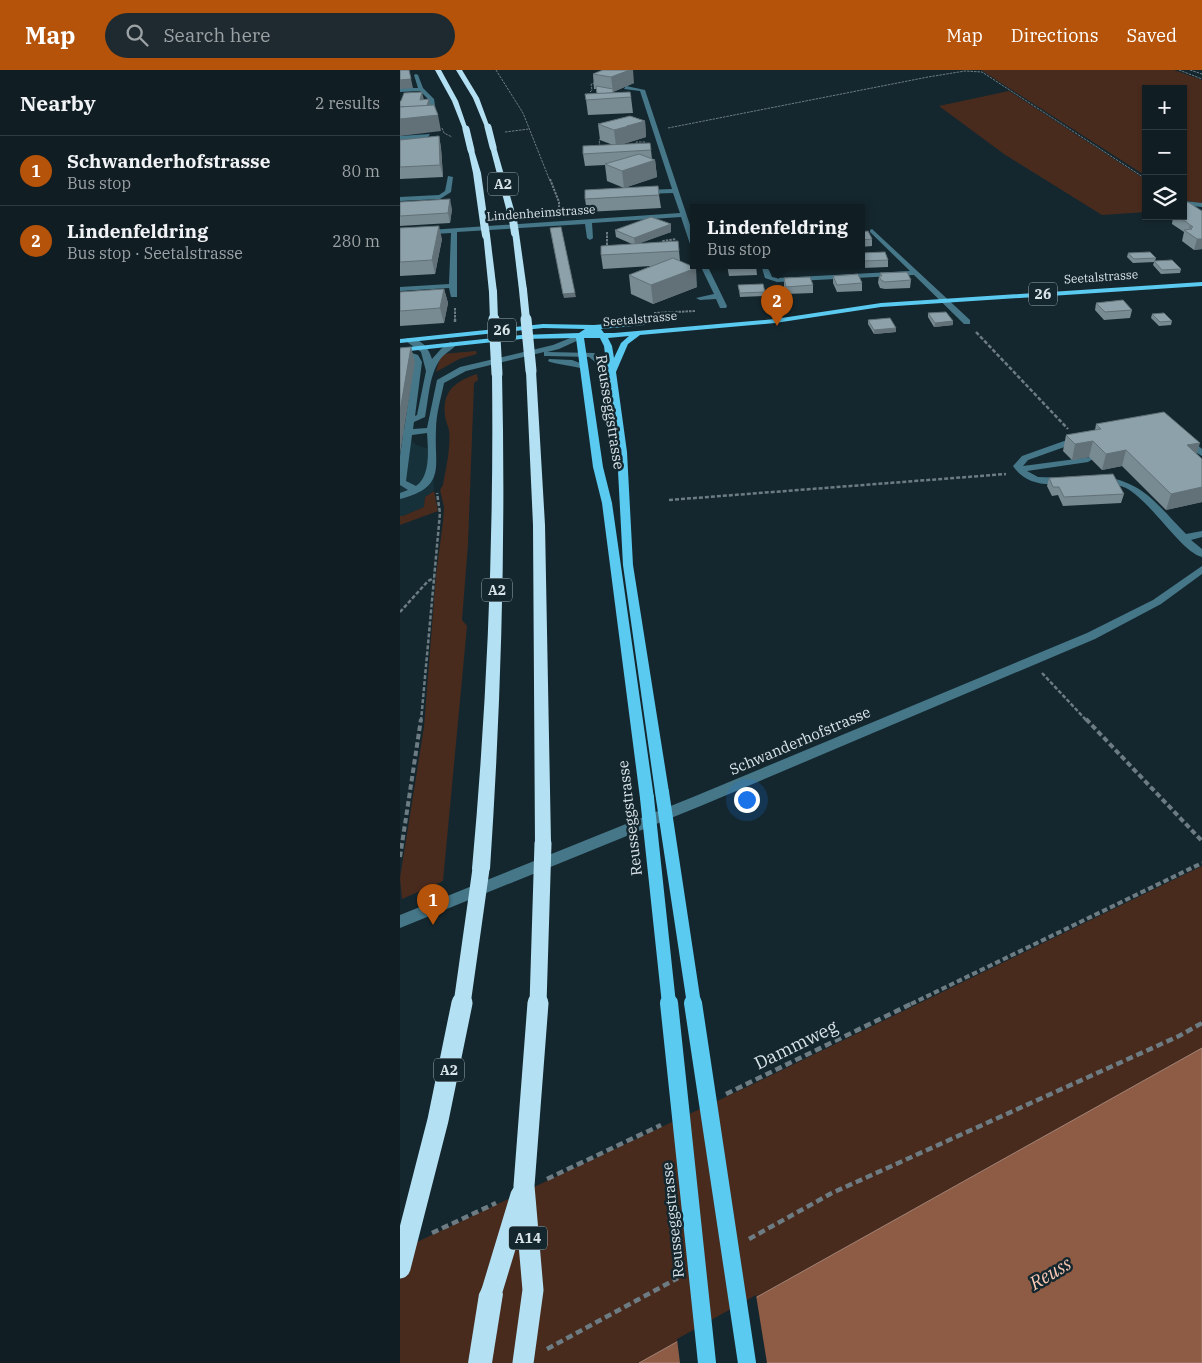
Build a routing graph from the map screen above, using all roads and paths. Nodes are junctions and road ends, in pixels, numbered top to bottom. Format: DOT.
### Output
graph roads {
  1 [pos="438,70"];
  2 [pos="459,70"];
  3 [pos="496,70"];
  4 [pos="1179,70"];
  5 [pos="1190,70"];
  6 [pos="980,71"];
  7 [pos="1202,74"];
  8 [pos="416,75"];
  9 [pos="1202,79"];
  10 [pos="599,83"];
  11 [pos="626,88"];
  12 [pos="422,89"];
  13 [pos="400,90"];
  14 [pos="643,91"];
  15 [pos="590,92"];
  16 [pos="619,93"];
  17 [pos="400,122"];
  18 [pos="655,130"];
  19 [pos="428,135"];
  20 [pos="606,137"];
  21 [pos="400,138"];
  22 [pos="631,141"];
  23 [pos="636,142"];
  24 [pos="600,150"];
  25 [pos="1142,176"];
  26 [pos="450,177"];
  27 [pos="675,191"];
  28 [pos="639,192"];
  29 [pos="400,199"];
  30 [pos="1187,203"];
  31 [pos="1187,205"];
  32 [pos="1202,205"];
  33 [pos="1196,212"];
  34 [pos="683,215"];
  35 [pos="588,221"];
  36 [pos="561,223"];
  37 [pos="606,226"];
  38 [pos="454,230"];
  39 [pos="872,230"];
  40 [pos="400,234"];
  41 [pos="690,235"];
  42 [pos="590,238"];
  43 [pos="683,238"];
  44 [pos="658,246"];
  45 [pos="614,247"];
  46 [pos="703,269"];
  47 [pos="766,269"];
  48 [pos="914,273"];
  49 [pos="1202,284"];
  50 [pos="453,286"];
  51 [pos="400,289"];
  52 [pos="454,295"];
  53 [pos="718,296"];
  54 [pos="700,298"];
  55 [pos="942,300"];
  56 [pos="881,305"];
  57 [pos="723,306"];
  58 [pos="967,322"];
  59 [pos="594,326"];
  60 [pos="456,329"];
  61 [pos="639,332"];
  62 [pos="602,335"];
  63 [pos="580,336"];
  64 [pos="410,340"];
  65 [pos="400,341"];
  66 [pos="453,344"];
  67 [pos="424,348"];
  68 [pos="400,351"];
  69 [pos="582,354"];
  70 [pos="525,355"];
  71 [pos="509,358"];
  72 [pos="584,366"];
  73 [pos="430,371"];
  74 [pos="612,371"];
  75 [pos="410,420"];
  76 [pos="431,430"];
  77 [pos="1175,430"];
  78 [pos="406,433"];
  79 [pos="1091,435"];
  80 [pos="1076,439"];
  81 [pos="1202,453"];
  82 [pos="1088,459"];
  83 [pos="1021,471"];
  84 [pos="1091,479"];
  85 [pos="1072,480"];
  86 [pos="420,488"];
  87 [pos="400,496"];
  88 [pos="670,500"];
  89 [pos="1202,534"];
  90 [pos="1184,538"];
  91 [pos="1202,554"];
  92 [pos="1202,569"];
  93 [pos="434,578"];
  94 [pos="400,612"];
  95 [pos="1031,661"];
  96 [pos="654,795"];
  97 [pos="400,812"];
  98 [pos="406,816"];
  99 [pos="1202,841"];
  100 [pos="400,857"];
  101 [pos="1202,863"];
  102 [pos="400,922"];
  103 [pos="1202,1023"];
  104 [pos="722,1096"];
  105 [pos="668,1121"];
  106 [pos="534,1183"];
  107 [pos="498,1202"];
  108 [pos="427,1235"];
  109 [pos="747,1240"];
  110 [pos="400,1268"];
  111 [pos="687,1273"];
  112 [pos="559,1343"];
  113 [pos="480,1363"];
  114 [pos="523,1363"];
  115 [pos="707,1363"];
  116 [pos="747,1363"];
  1 -- 110 [label="highway, A2, bridge"];
  2 -- 106 [label="highway, A2, bridge"];
  3 -- 36 [label="path"];
  4 -- 9 [label="path"];
  5 -- 7 [label="path"];
  6 -- 18 [label="path"];
  6 -- 25 [label="path"];
  8 -- 12 [label="street"];
  10 -- 15 [label="path"];
  11 -- 14 [label="street"];
  12 -- 13 [label="street"];
  12 -- 17 [label="street"];
  14 -- 16 [label="street"];
  14 -- 18 [label="street"];
  18 -- 27 [label="street"];
  19 -- 21 [label="street"];
  20 -- 24 [label="path"];
  22 -- 23 [label="path"];
  26 -- 29 [label="street"];
  27 -- 28 [label="street"];
  27 -- 34 [label="street"];
  30 -- 32 [label="street"];
  31 -- 33 [label="street"];
  34 -- 35 [label="street, Lindenheimstrasse"];
  34 -- 41 [label="street"];
  35 -- 36 [label="street, Lindenheimstrasse"];
  35 -- 42 [label="street"];
  36 -- 38 [label="street, Lindenheimstrasse"];
  37 -- 45 [label="path"];
  38 -- 40 [label="street, Lindenheimstrasse"];
  38 -- 50 [label="street"];
  39 -- 48 [label="street"];
  43 -- 44 [label="path"];
  46 -- 53 [label="street"];
  47 -- 48 [label="street"];
  48 -- 55 [label="street"];
  49 -- 55 [label="main road, Seetalstrasse / 26"];
  50 -- 51 [label="street"];
  50 -- 52 [label="street"];
  52 -- 60 [label="path"];
  53 -- 54 [label="street"];
  53 -- 57 [label="street"];
  55 -- 56 [label="main road, Seetalstrasse / 26"];
  55 -- 58 [label="street"];
  56 -- 59 [label="main road, Seetalstrasse / 26"];
  56 -- 61 [label="main road, Seetalstrasse / 26"];
  58 -- 80 [label="path"];
  59 -- 62 [label="main road, Reusseggstrasse"];
  59 -- 63 [label="main road"];
  59 -- 64 [label="main road, Seetalstrasse / 26"];
  61 -- 62 [label="main road, Seetalstrasse / 26"];
  61 -- 74 [label="main road, Reusseggstrasse"];
  62 -- 63 [label="main road, Seetalstrasse / 26"];
  62 -- 74 [label="main road, Reusseggstrasse"];
  63 -- 66 [label="main road, Seetalstrasse / 26"];
  63 -- 69 [label="main road, Reusseggstrasse"];
  63 -- 70 [label="street"];
  64 -- 65 [label="main road, Seetalstrasse / 26"];
  64 -- 67 [label="street"];
  66 -- 67 [label="main road, Seetalstrasse / 26"];
  66 -- 73 [label="street"];
  67 -- 68 [label="main road, Seetalstrasse / 26"];
  67 -- 73 [label="street"];
  68 -- 75 [label="street"];
  69 -- 70 [label="street"];
  69 -- 72 [label="main road, Reusseggstrasse"];
  69 -- 74 [label="street"];
  70 -- 71 [label="street"];
  71 -- 72 [label="street"];
  71 -- 76 [label="street"];
  72 -- 96 [label="main road, Reusseggstrasse"];
  73 -- 75 [label="street"];
  74 -- 96 [label="main road, Reusseggstrasse"];
  75 -- 78 [label="street"];
  76 -- 78 [label="street"];
  76 -- 86 [label="street"];
  77 -- 81 [label="street"];
  78 -- 86 [label="street"];
  79 -- 80 [label="street"];
  80 -- 83 [label="street"];
  82 -- 83 [label="street"];
  83 -- 85 [label="street"];
  83 -- 88 [label="path"];
  84 -- 90 [label="street"];
  86 -- 87 [label="street"];
  86 -- 93 [label="path"];
  89 -- 90 [label="street"];
  90 -- 91 [label="street"];
  92 -- 95 [label="street, Schwanderhofstrasse"];
  93 -- 94 [label="path"];
  93 -- 98 [label="path"];
  95 -- 99 [label="path"];
  95 -- 102 [label="street, Schwanderhofstrasse"];
  96 -- 115 [label="main road, Reusseggstrasse, bridge"];
  96 -- 116 [label="main road, Reusseggstrasse, bridge"];
  97 -- 98 [label="path"];
  98 -- 100 [label="path"];
  101 -- 104 [label="path, Dammweg"];
  103 -- 109 [label="path"];
  105 -- 106 [label="path"];
  106 -- 113 [label="highway, A2, bridge"];
  106 -- 114 [label="highway, A14, bridge"];
  107 -- 108 [label="path"];
  111 -- 112 [label="path"];
}
